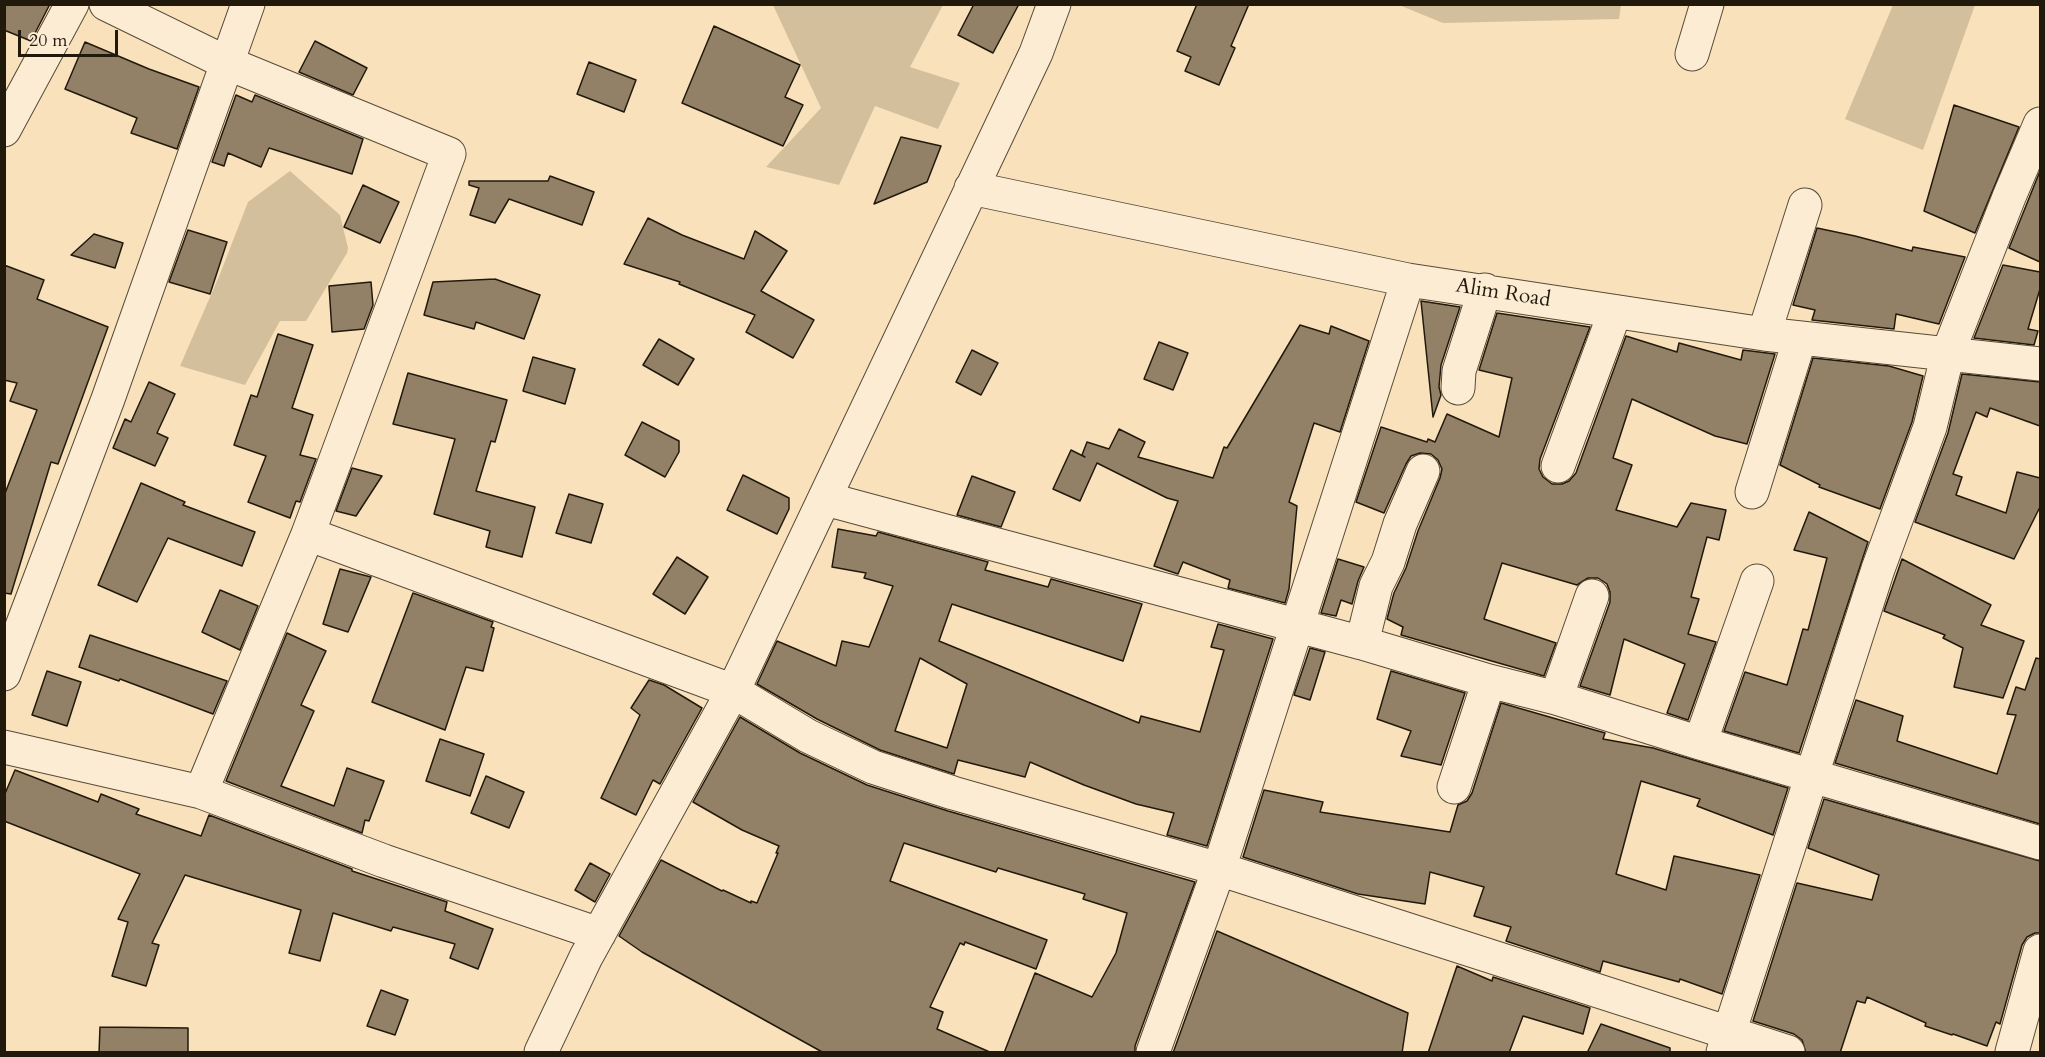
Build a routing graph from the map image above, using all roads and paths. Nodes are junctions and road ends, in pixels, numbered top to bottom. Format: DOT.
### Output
graph roads {
  1 [pos="72,4"];
  2 [pos="106,4"];
  3 [pos="248,4"];
  4 [pos="1054,4"];
  5 [pos="1707,4"];
  6 [pos="1692,54"];
  7 [pos="227,63"];
  8 [pos="2040,124"];
  9 [pos="4,130"];
  10 [pos="971,188"];
  11 [pos="1804,205"];
  12 [pos="1408,279"];
  13 [pos="1485,290"];
  14 [pos="1615,312"];
  15 [pos="1764,334"];
  16 [pos="1800,338"];
  17 [pos="1948,353"];
  18 [pos="2040,364"];
  19 [pos="1458,388"];
  20 [pos="1558,466"];
  21 [pos="1423,471"];
  22 [pos="1752,492"];
  23 [pos="826,499"];
  24 [pos="308,534"];
  25 [pos="1757,581"];
  26 [pos="1592,596"];
  27 [pos="1298,625"];
  28 [pos="1362,643"];
  29 [pos="4,674"];
  30 [pos="1489,681"];
  31 [pos="733,691"];
  32 [pos="1556,698"];
  33 [pos="1700,743"];
  34 [pos="4,747"];
  35 [pos="1812,776"];
  36 [pos="1454,787"];
  37 [pos="201,792"];
  38 [pos="2040,843"];
  39 [pos="1219,869"];
  40 [pos="599,934"];
  41 [pos="2040,951"];
  42 [pos="1726,1043"];
  43 [pos="541,1053"];
  44 [pos="1153,1053"];
  45 [pos="1788,1053"];
  46 [pos="2012,1053"];
  1 -- 9 [label="street"];
  2 -- 7 [label="street"];
  3 -- 7 [label="street"];
  4 -- 10 [label="street"];
  5 -- 6 [label="street"];
  7 -- 24 [label="street"];
  7 -- 29 [label="street"];
  8 -- 17 [label="street"];
  10 -- 12 [label="street, Alim Road"];
  10 -- 23 [label="street"];
  11 -- 15 [label="street"];
  12 -- 13 [label="street, Alim Road"];
  12 -- 27 [label="street"];
  13 -- 14 [label="street, Alim Road"];
  13 -- 19 [label="street"];
  14 -- 15 [label="street, Alim Road"];
  14 -- 20 [label="street"];
  15 -- 16 [label="street, Alim Road"];
  16 -- 17 [label="street, Alim Road"];
  16 -- 22 [label="street"];
  17 -- 18 [label="street, Alim Road"];
  17 -- 35 [label="street"];
  21 -- 28 [label="street"];
  23 -- 27 [label="street"];
  23 -- 31 [label="street"];
  24 -- 31 [label="street"];
  24 -- 37 [label="street"];
  25 -- 33 [label="street"];
  26 -- 32 [label="street"];
  27 -- 28 [label="street"];
  27 -- 39 [label="street"];
  28 -- 30 [label="street"];
  30 -- 32 [label="street"];
  30 -- 36 [label="street"];
  31 -- 39 [label="street"];
  31 -- 40 [label="street"];
  32 -- 33 [label="street"];
  33 -- 35 [label="street"];
  34 -- 37 [label="street"];
  35 -- 38 [label="street"];
  35 -- 42 [label="street"];
  37 -- 40 [label="street"];
  39 -- 42 [label="street"];
  39 -- 44 [label="street"];
  40 -- 43 [label="street"];
  41 -- 46 [label="street"];
  42 -- 45 [label="street"];
}
